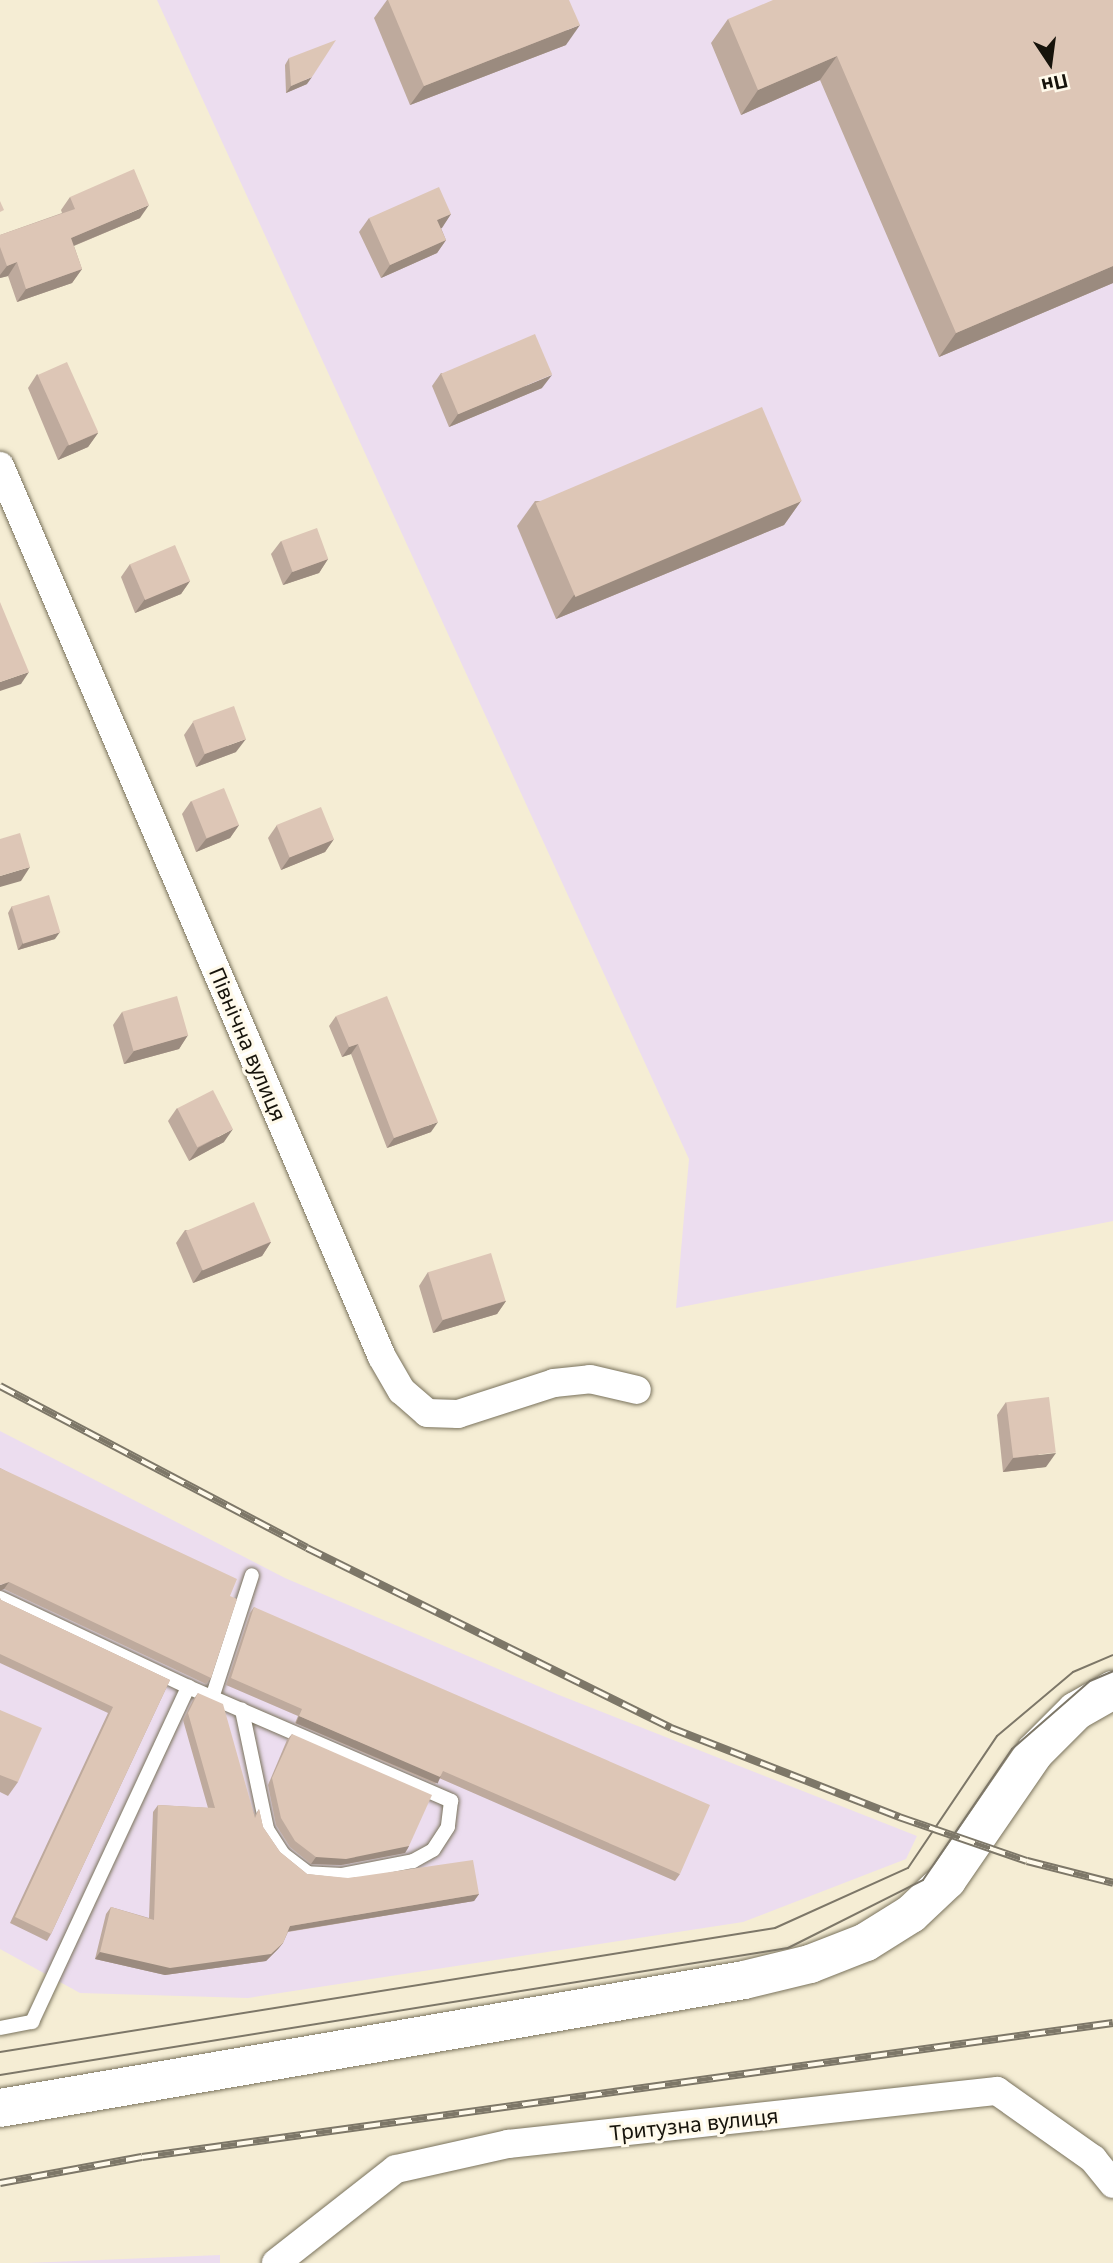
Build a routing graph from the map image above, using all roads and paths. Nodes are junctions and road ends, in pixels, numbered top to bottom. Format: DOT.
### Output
graph roads {
  1 [pos="0,466"];
  2 [pos="638,1390"];
  3 [pos="252,1575"];
  4 [pos="0,1598"];
  5 [pos="188,1687"];
  6 [pos="1113,1690"];
  7 [pos="212,1698"];
  8 [pos="242,1710"];
  9 [pos="0,2028"];
  10 [pos="0,2108"];
  11 [pos="1113,2184"];
  12 [pos="276,2263"];
  1 -- 2 [label="street, Північна вулиця"];
  3 -- 7 [label="lane"];
  4 -- 5 [label="lane"];
  5 -- 7 [label="lane"];
  5 -- 9 [label="lane"];
  6 -- 10 [label="main road"];
  7 -- 8 [label="lane"];
  8 -- 8 [label="lane"];
  11 -- 12 [label="street, Тритузна вулиця"];
}
